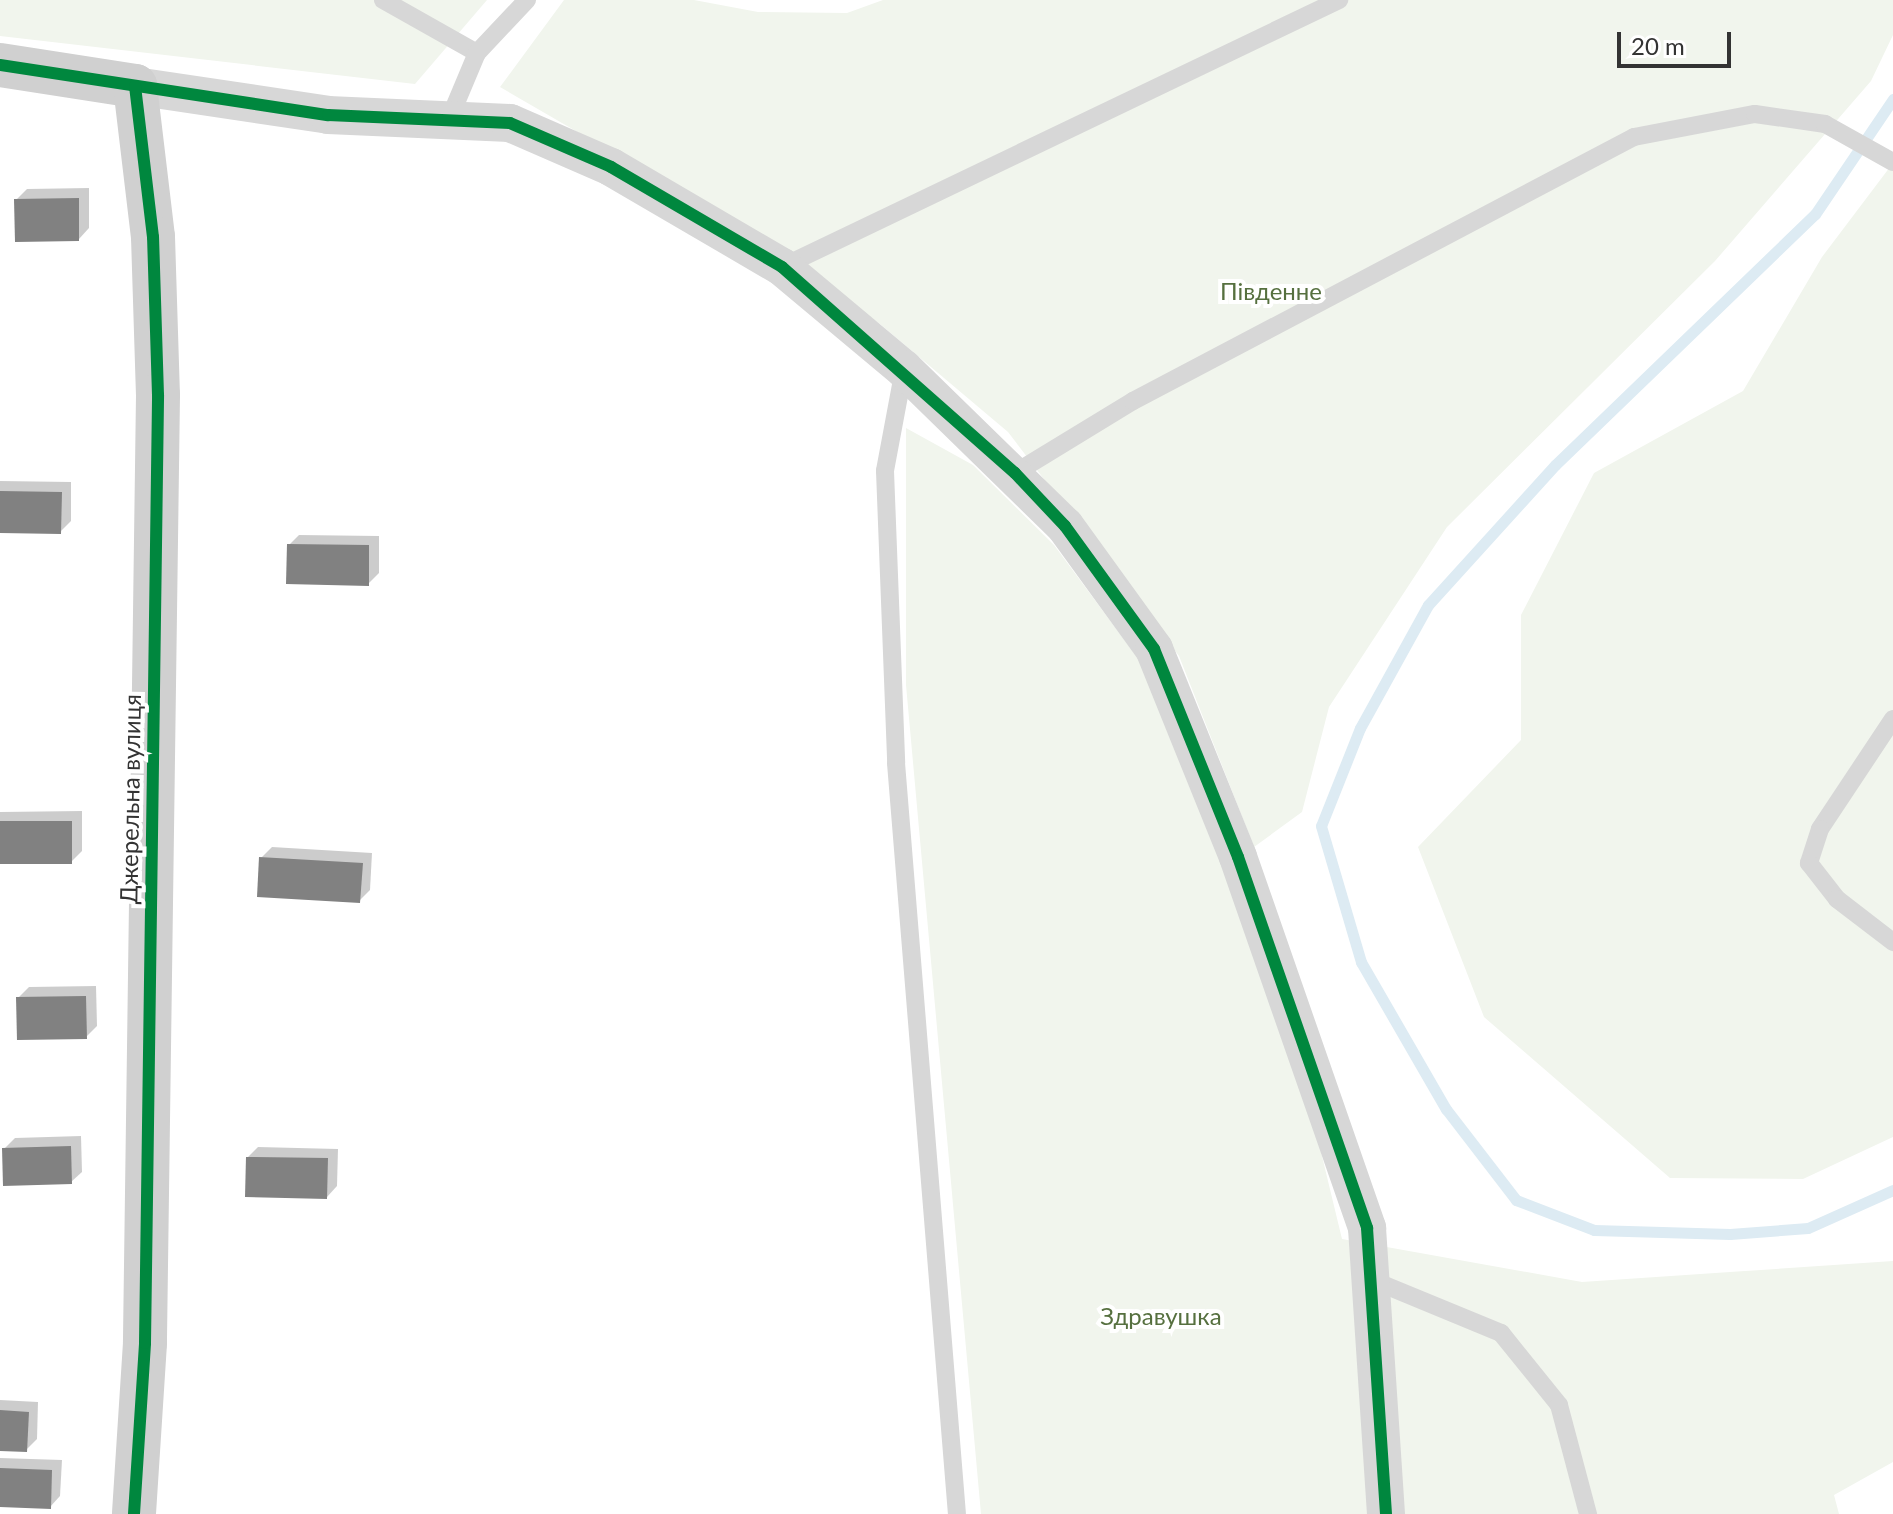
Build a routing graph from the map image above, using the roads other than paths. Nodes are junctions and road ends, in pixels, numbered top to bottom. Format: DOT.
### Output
graph roads {
  1 [pos="383,0"];
  2 [pos="527,0"];
  3 [pos="1339,0"];
  4 [pos="477,53"];
  5 [pos="0,65"];
  6 [pos="135,86"];
  7 [pos="448,122"];
  8 [pos="1893,162"];
  9 [pos="782,267"];
  10 [pos="904,369"];
  11 [pos="1015,473"];
  12 [pos="1893,719"];
  13 [pos="1893,942"];
  14 [pos="1370,1279"];
  15 [pos="134,1514"];
  16 [pos="957,1514"];
  17 [pos="1386,1514"];
  18 [pos="1588,1514"];
  1 -- 4 [label="lane"];
  2 -- 4 [label="lane"];
  3 -- 9 [label="lane"];
  4 -- 7 [label="lane"];
  5 -- 6 [label="street"];
  6 -- 7 [label="street"];
  6 -- 15 [label="street, Джерельна вулиця"];
  7 -- 9 [label="street"];
  8 -- 11 [label="lane"];
  9 -- 10 [label="street"];
  10 -- 11 [label="street"];
  10 -- 16 [label="lane"];
  11 -- 14 [label="street"];
  12 -- 13 [label="lane"];
  14 -- 17 [label="street"];
  14 -- 18 [label="lane"];
}
